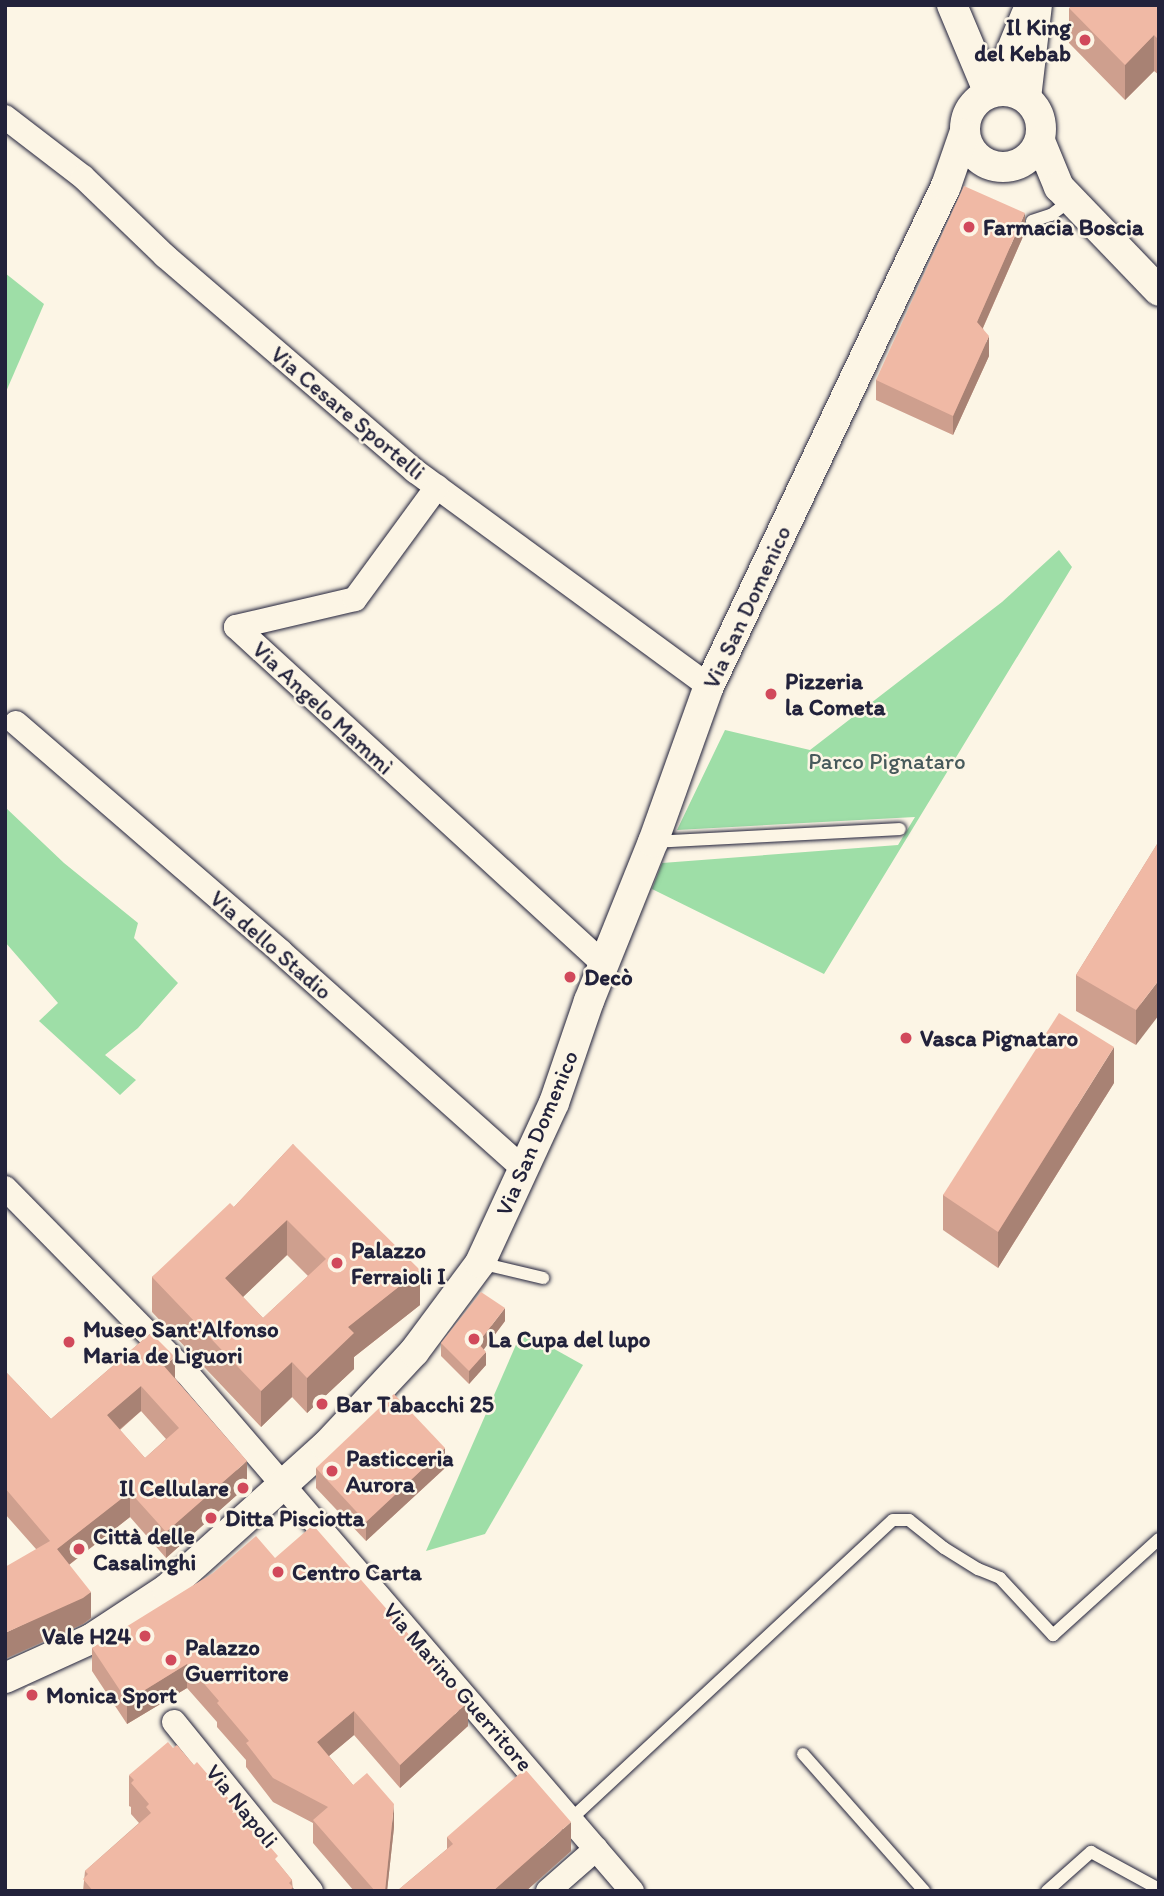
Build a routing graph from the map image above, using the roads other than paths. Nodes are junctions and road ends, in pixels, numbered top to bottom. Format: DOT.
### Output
graph roads {
  1 [pos="1030,5"];
  2 [pos="1037,5"];
  3 [pos="957,19"];
  4 [pos="1026,98"];
  5 [pos="979,107"];
  6 [pos="5,117"];
  7 [pos="1040,141"];
  8 [pos="984,163"];
  9 [pos="1014,166"];
  10 [pos="946,186"];
  11 [pos="1065,193"];
  12 [pos="1032,221"];
  13 [pos="1159,291"];
  14 [pos="437,487"];
  15 [pos="709,686"];
  16 [pos="16,723"];
  17 [pos="900,830"];
  18 [pos="653,842"];
  19 [pos="604,964"];
  20 [pos="524,1169"];
  21 [pos="5,1188"];
  22 [pos="480,1263"];
  23 [pos="543,1278"];
  24 [pos="283,1484"];
  25 [pos="1159,1539"];
  26 [pos="5,1678"];
  27 [pos="174,1721"];
  28 [pos="803,1754"];
  29 [pos="571,1819"];
  30 [pos="596,1849"];
  31 [pos="1159,1889"];
  32 [pos="311,1891"];
  33 [pos="548,1891"];
  34 [pos="632,1891"];
  35 [pos="923,1891"];
  36 [pos="1047,1891"];
  1 -- 5 [label="street, Via San Domenico"];
  2 -- 4 [label="street"];
  3 -- 5 [label="street"];
  4 -- 5 [label="street"];
  4 -- 7 [label="street"];
  5 -- 8 [label="street"];
  5 -- 10 [label="street, Via San Domenico"];
  6 -- 14 [label="street, Via Cesare Sportelli"];
  7 -- 9 [label="street"];
  7 -- 11 [label="street"];
  8 -- 9 [label="street"];
  8 -- 10 [label="street"];
  9 -- 11 [label="street"];
  10 -- 15 [label="street, Via San Domenico"];
  11 -- 12 [label="lane"];
  11 -- 13 [label="street"];
  14 -- 15 [label="street, Via Cesare Sportelli"];
  14 -- 19 [label="street, Via Angelo Mammì"];
  15 -- 18 [label="street, Via San Domenico"];
  16 -- 20 [label="street, Via dello Stadio"];
  17 -- 18 [label="lane"];
  18 -- 19 [label="street, Via San Domenico"];
  19 -- 20 [label="street, Via San Domenico"];
  20 -- 22 [label="street, Via San Domenico"];
  21 -- 24 [label="street, Via Marino Guerritore"];
  22 -- 23 [label="lane"];
  22 -- 24 [label="street, Via San Domenico"];
  24 -- 26 [label="street, Via San Domenico"];
  24 -- 29 [label="street, Via Marino Guerritore"];
  25 -- 29 [label="lane"];
  27 -- 32 [label="street, Via Napoli"];
  28 -- 35 [label="lane"];
  29 -- 30 [label="street, Via Marino Guerritore"];
  30 -- 33 [label="street"];
  30 -- 34 [label="street, Via Marino Guerritore"];
  31 -- 36 [label="lane"];
}
